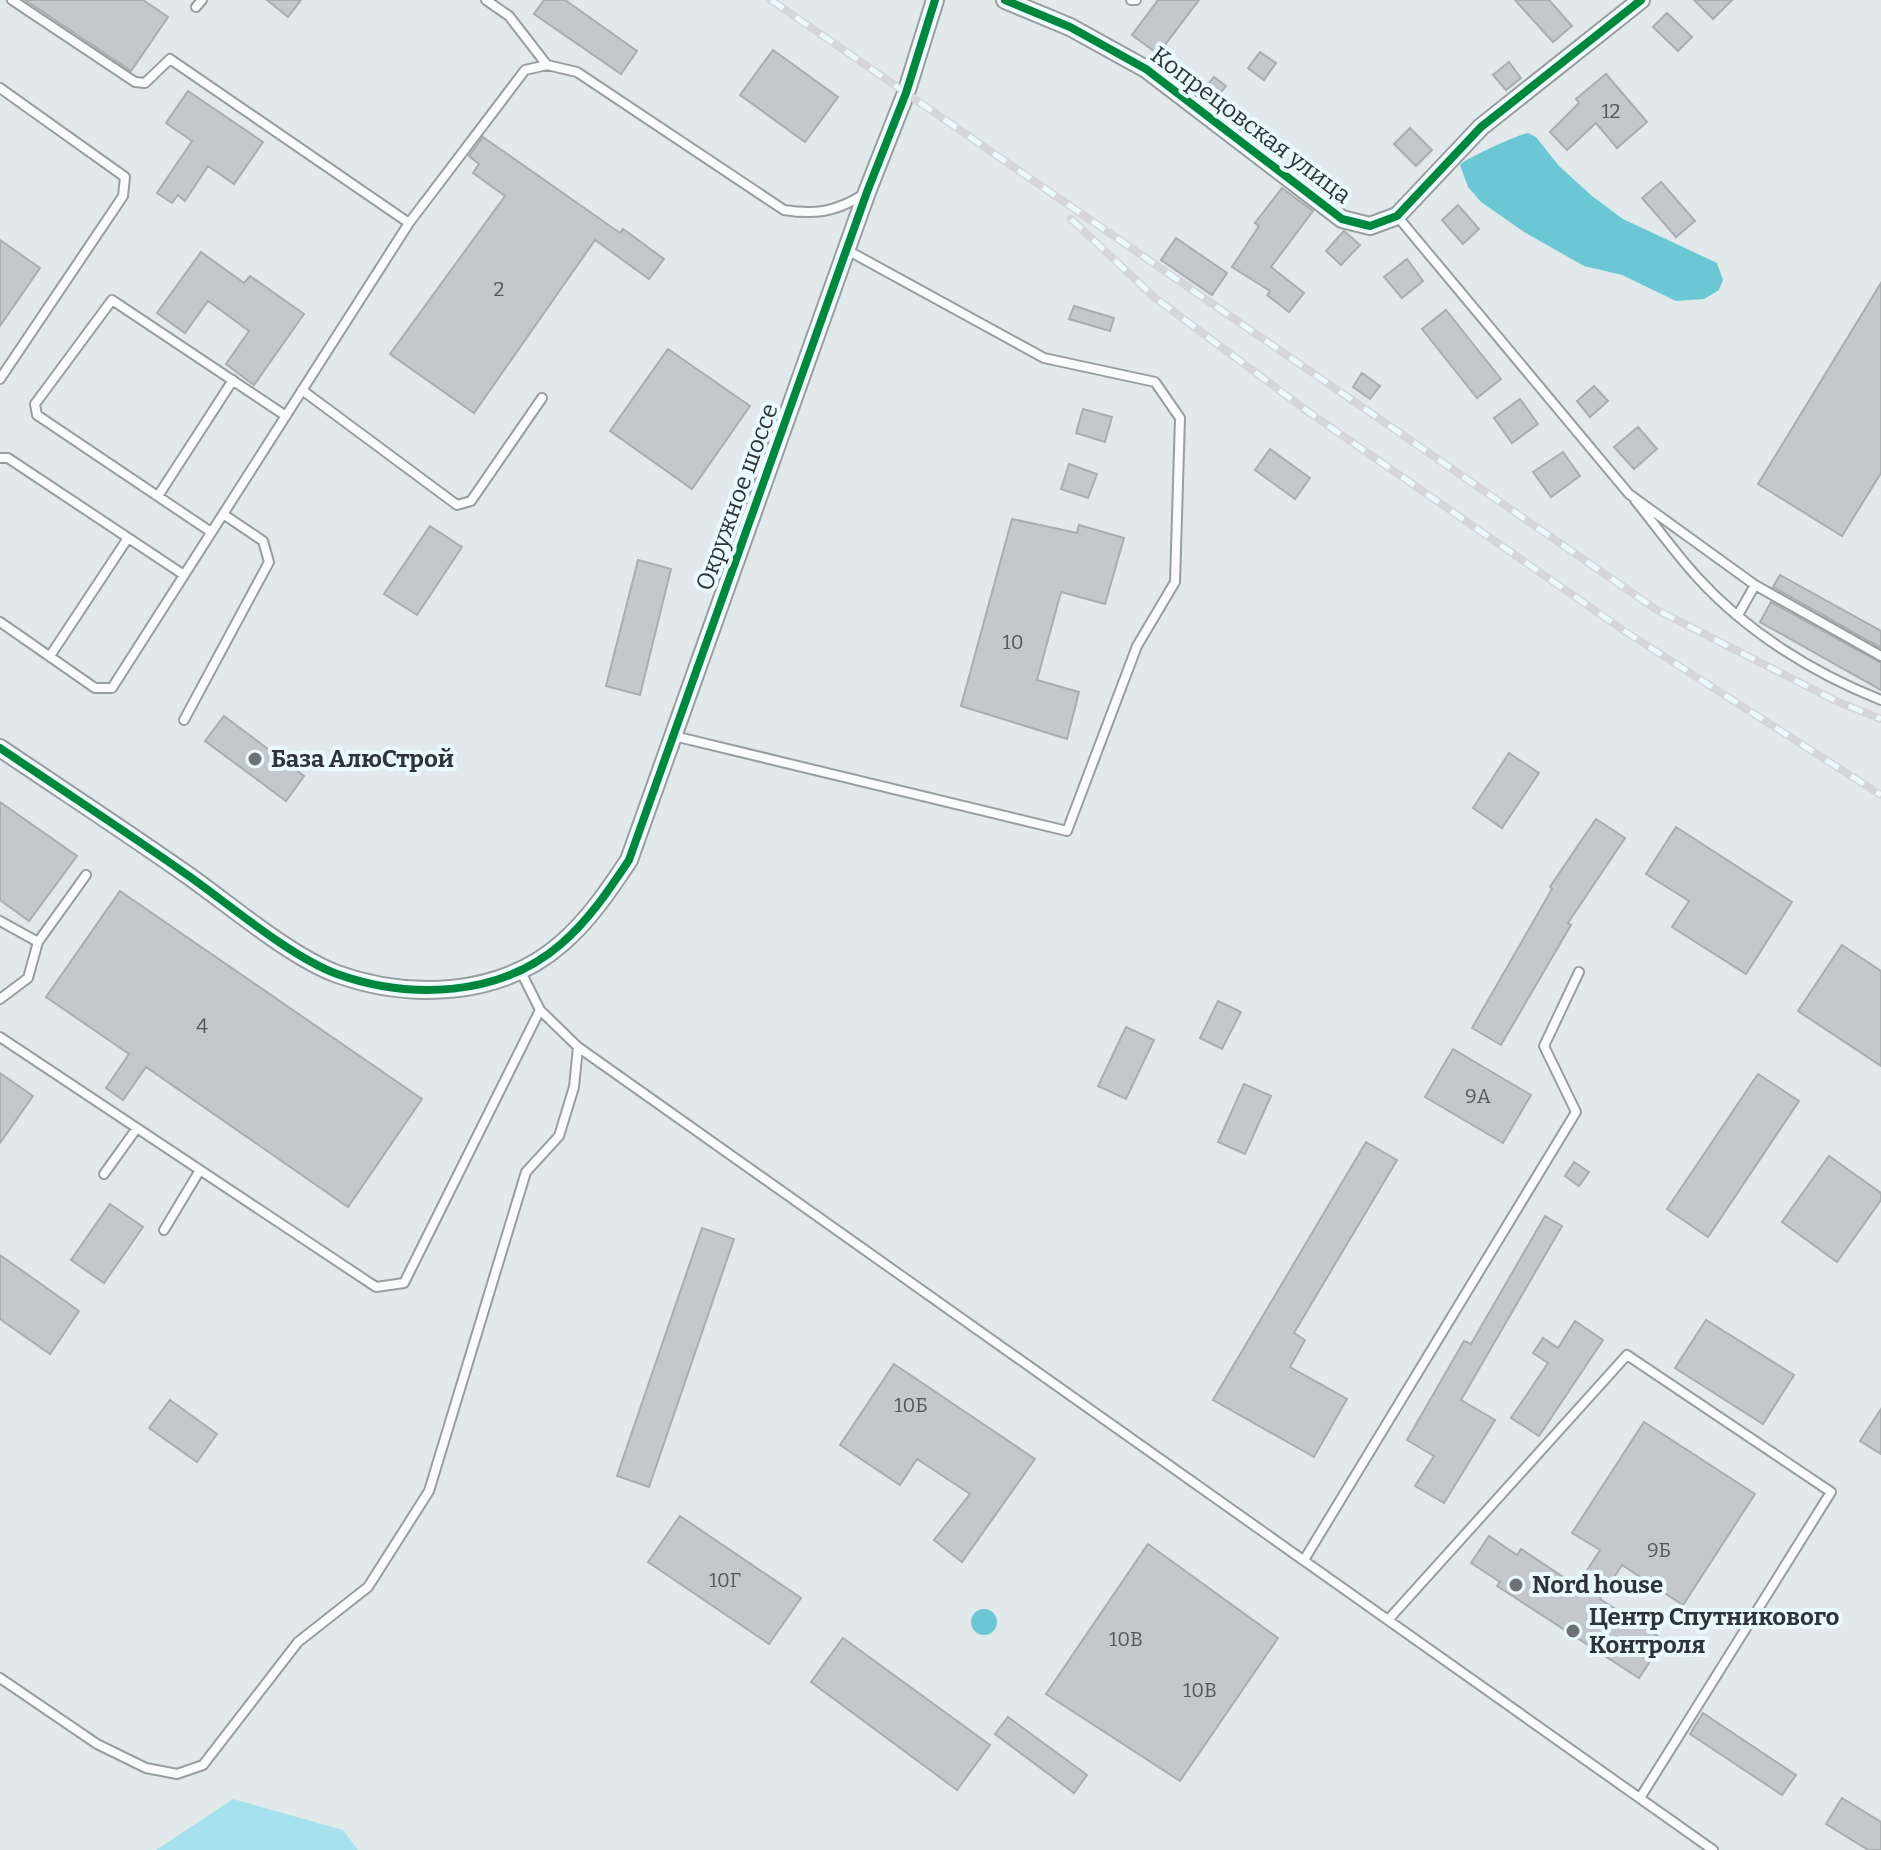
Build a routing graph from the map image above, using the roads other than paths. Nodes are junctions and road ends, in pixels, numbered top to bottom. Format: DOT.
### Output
graph roads {
  1 [pos="12,0"];
  2 [pos="486,0"];
  3 [pos="935,0"];
  4 [pos="1005,0"];
  5 [pos="1641,0"];
  6 [pos="547,65"];
  7 [pos="0,88"];
  8 [pos="867,192"];
  9 [pos="1397,216"];
  10 [pos="409,223"];
  11 [pos="846,250"];
  12 [pos="0,379"];
  13 [pos="233,380"];
  14 [pos="302,390"];
  15 [pos="542,398"];
  16 [pos="286,416"];
  17 [pos="0,458"];
  18 [pos="1629,494"];
  19 [pos="158,496"];
  20 [pos="223,514"];
  21 [pos="211,532"];
  22 [pos="128,538"];
  23 [pos="184,575"];
  24 [pos="1755,585"];
  25 [pos="1738,615"];
  26 [pos="0,622"];
  27 [pos="50,656"];
  28 [pos="1881,656"];
  29 [pos="1881,700"];
  30 [pos="184,720"];
  31 [pos="674,736"];
  32 [pos="0,748"];
  33 [pos="86,875"];
  34 [pos="0,921"];
  35 [pos="38,942"];
  36 [pos="519,969"];
  37 [pos="1579,972"];
  38 [pos="0,999"];
  39 [pos="540,1010"];
  40 [pos="0,1037"];
  41 [pos="578,1047"];
  42 [pos="137,1128"];
  43 [pos="200,1170"];
  44 [pos="104,1174"];
  45 [pos="164,1230"];
  46 [pos="1304,1560"];
  47 [pos="1388,1620"];
  48 [pos="0,1678"];
  49 [pos="1640,1798"];
  50 [pos="1713,1850"];
  1 -- 10 [label="lane"];
  2 -- 6 [label="lane"];
  3 -- 8 [label="street, Окружное шоссе"];
  4 -- 9 [label="street, Копрецовская улица"];
  5 -- 9 [label="street"];
  6 -- 8 [label="lane"];
  6 -- 10 [label="lane"];
  7 -- 12 [label="lane"];
  8 -- 11 [label="street, Окружное шоссе"];
  9 -- 18 [label="lane"];
  10 -- 14 [label="lane"];
  11 -- 31 [label="street, Окружное шоссе"];
  11 -- 31 [label="lane"];
  13 -- 16 [label="lane"];
  13 -- 19 [label="lane"];
  13 -- 19 [label="lane"];
  14 -- 15 [label="lane"];
  14 -- 16 [label="lane"];
  16 -- 20 [label="lane"];
  17 -- 22 [label="lane"];
  18 -- 24 [label="lane"];
  18 -- 25 [label="lane"];
  19 -- 21 [label="lane"];
  20 -- 21 [label="lane"];
  20 -- 30 [label="lane"];
  21 -- 23 [label="lane"];
  22 -- 23 [label="lane"];
  22 -- 27 [label="lane"];
  23 -- 27 [label="lane"];
  24 -- 25 [label="lane"];
  24 -- 28 [label="lane"];
  25 -- 29 [label="lane"];
  26 -- 27 [label="lane"];
  31 -- 36 [label="street, Окружное шоссе"];
  32 -- 36 [label="street, Окружное шоссе"];
  33 -- 35 [label="lane"];
  34 -- 35 [label="lane"];
  35 -- 38 [label="lane"];
  36 -- 39 [label="lane"];
  37 -- 46 [label="lane"];
  39 -- 41 [label="lane"];
  39 -- 43 [label="lane"];
  40 -- 42 [label="lane"];
  41 -- 46 [label="lane"];
  41 -- 48 [label="lane"];
  42 -- 43 [label="lane"];
  42 -- 44 [label="lane"];
  43 -- 45 [label="lane"];
  46 -- 47 [label="lane"];
  47 -- 49 [label="lane"];
  47 -- 49 [label="lane"];
  49 -- 50 [label="lane"];
}
